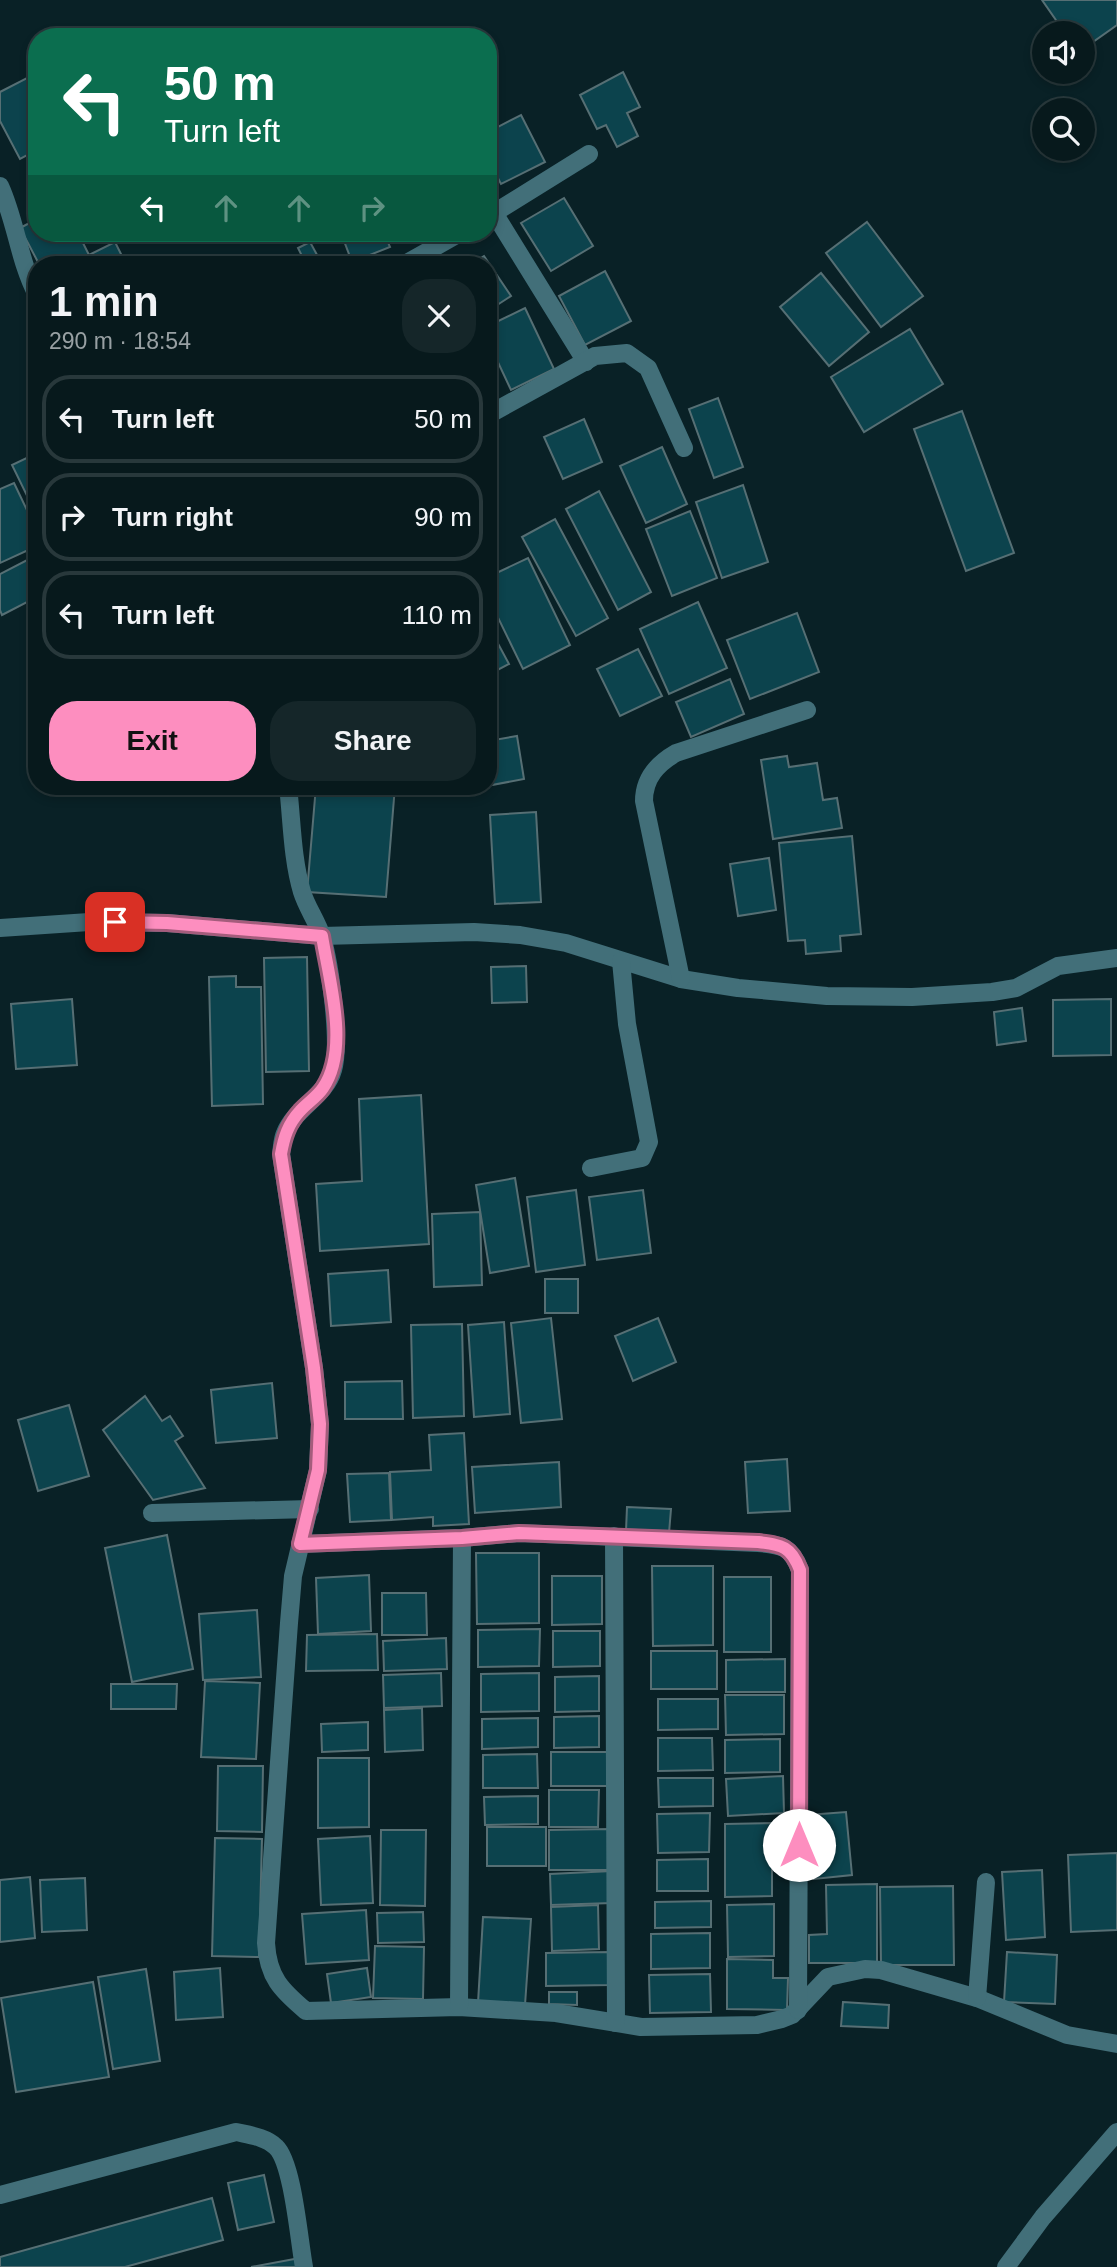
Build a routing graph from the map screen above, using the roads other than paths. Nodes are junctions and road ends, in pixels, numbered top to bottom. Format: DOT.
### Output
graph roads {
  1 [pos="589,154"];
  2 [pos="0,186"];
  3 [pos="497,211"];
  4 [pos="497,224"];
  5 [pos="444,242"];
  6 [pos="419,256"];
  7 [pos="28,278"];
  8 [pos="586,362"];
  9 [pos="497,410"];
  10 [pos="684,448"];
  11 [pos="807,710"];
  12 [pos="289,795"];
  13 [pos="0,928"];
  14 [pos="322,936"];
  15 [pos="1117,958"];
  16 [pos="621,961"];
  17 [pos="681,979"];
  18 [pos="591,1168"];
  19 [pos="310,1509"];
  20 [pos="152,1513"];
  21 [pos="614,1536"];
  22 [pos="462,1538"];
  23 [pos="300,1544"];
  24 [pos="986,1882"];
  25 [pos="976,1998"];
  26 [pos="459,2007"];
  27 [pos="798,2010"];
  28 [pos="616,2023"];
  29 [pos="1117,2044"];
  30 [pos="1117,2132"];
  31 [pos="0,2195"];
  32 [pos="304,2267"];
  33 [pos="1006,2267"];
  1 -- 3 [label="street"];
  2 -- 7 [label="street"];
  4 -- 8 [label="street"];
  5 -- 6 [label="street"];
  8 -- 9 [label="street"];
  8 -- 10 [label="street"];
  11 -- 17 [label="street"];
  12 -- 14 [label="street"];
  13 -- 14 [label="street"];
  14 -- 16 [label="street"];
  14 -- 19 [label="street"];
  15 -- 17 [label="street"];
  16 -- 17 [label="street"];
  16 -- 18 [label="street"];
  19 -- 20 [label="street"];
  19 -- 23 [label="street"];
  21 -- 22 [label="street"];
  21 -- 27 [label="street"];
  21 -- 28 [label="street"];
  22 -- 23 [label="street"];
  22 -- 26 [label="street"];
  23 -- 26 [label="street"];
  24 -- 25 [label="street"];
  25 -- 27 [label="street"];
  25 -- 29 [label="street"];
  26 -- 28 [label="street"];
  27 -- 28 [label="street"];
  30 -- 33 [label="street"];
  31 -- 32 [label="street"];
}
